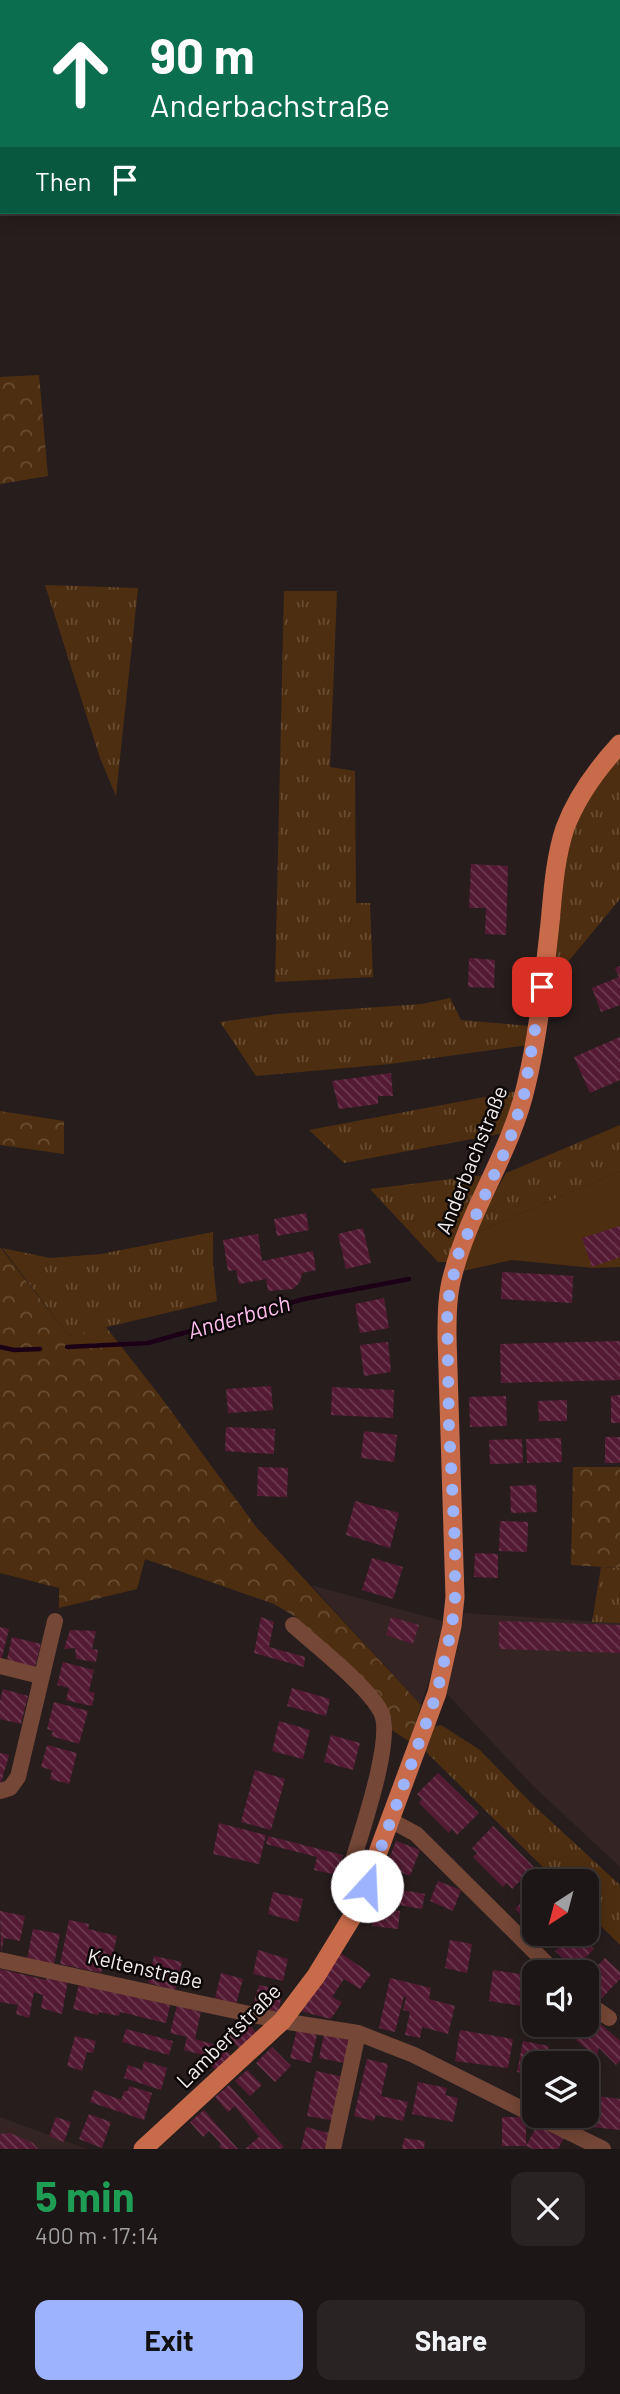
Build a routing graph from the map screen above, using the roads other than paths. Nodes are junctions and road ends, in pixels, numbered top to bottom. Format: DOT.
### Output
graph roads {
  1 [pos="620,744"];
  2 [pos="55,1621"];
  3 [pos="293,1625"];
  4 [pos="0,1666"];
  5 [pos="40,1676"];
  6 [pos="437,1693"];
  7 [pos="0,1791"];
  8 [pos="390,1821"];
  9 [pos="357,1909"];
  10 [pos="0,1959"];
  11 [pos="543,1960"];
  12 [pos="599,2011"];
  13 [pos="609,2018"];
  14 [pos="282,2021"];
  15 [pos="358,2033"];
  16 [pos="522,2109"];
  17 [pos="561,2128"];
  18 [pos="143,2149"];
  19 [pos="334,2149"];
  20 [pos="603,2149"];
  1 -- 6 [label="main road, Anderbachstraße"];
  2 -- 5 [label="street"];
  3 -- 9 [label="street"];
  4 -- 5 [label="street"];
  5 -- 7 [label="street"];
  6 -- 8 [label="main road, Lambertstraße"];
  8 -- 9 [label="main road, Lambertstraße"];
  8 -- 11 [label="street"];
  9 -- 14 [label="main road, Lambertstraße"];
  10 -- 14 [label="street, Keltenstraße"];
  12 -- 13 [label="street"];
  14 -- 15 [label="street, Keltenstraße"];
  14 -- 18 [label="main road, Lambertstraße"];
  15 -- 16 [label="street, Keltenstraße"];
  15 -- 19 [label="street"];
  17 -- 20 [label="street, Keltenstraße"];
}
